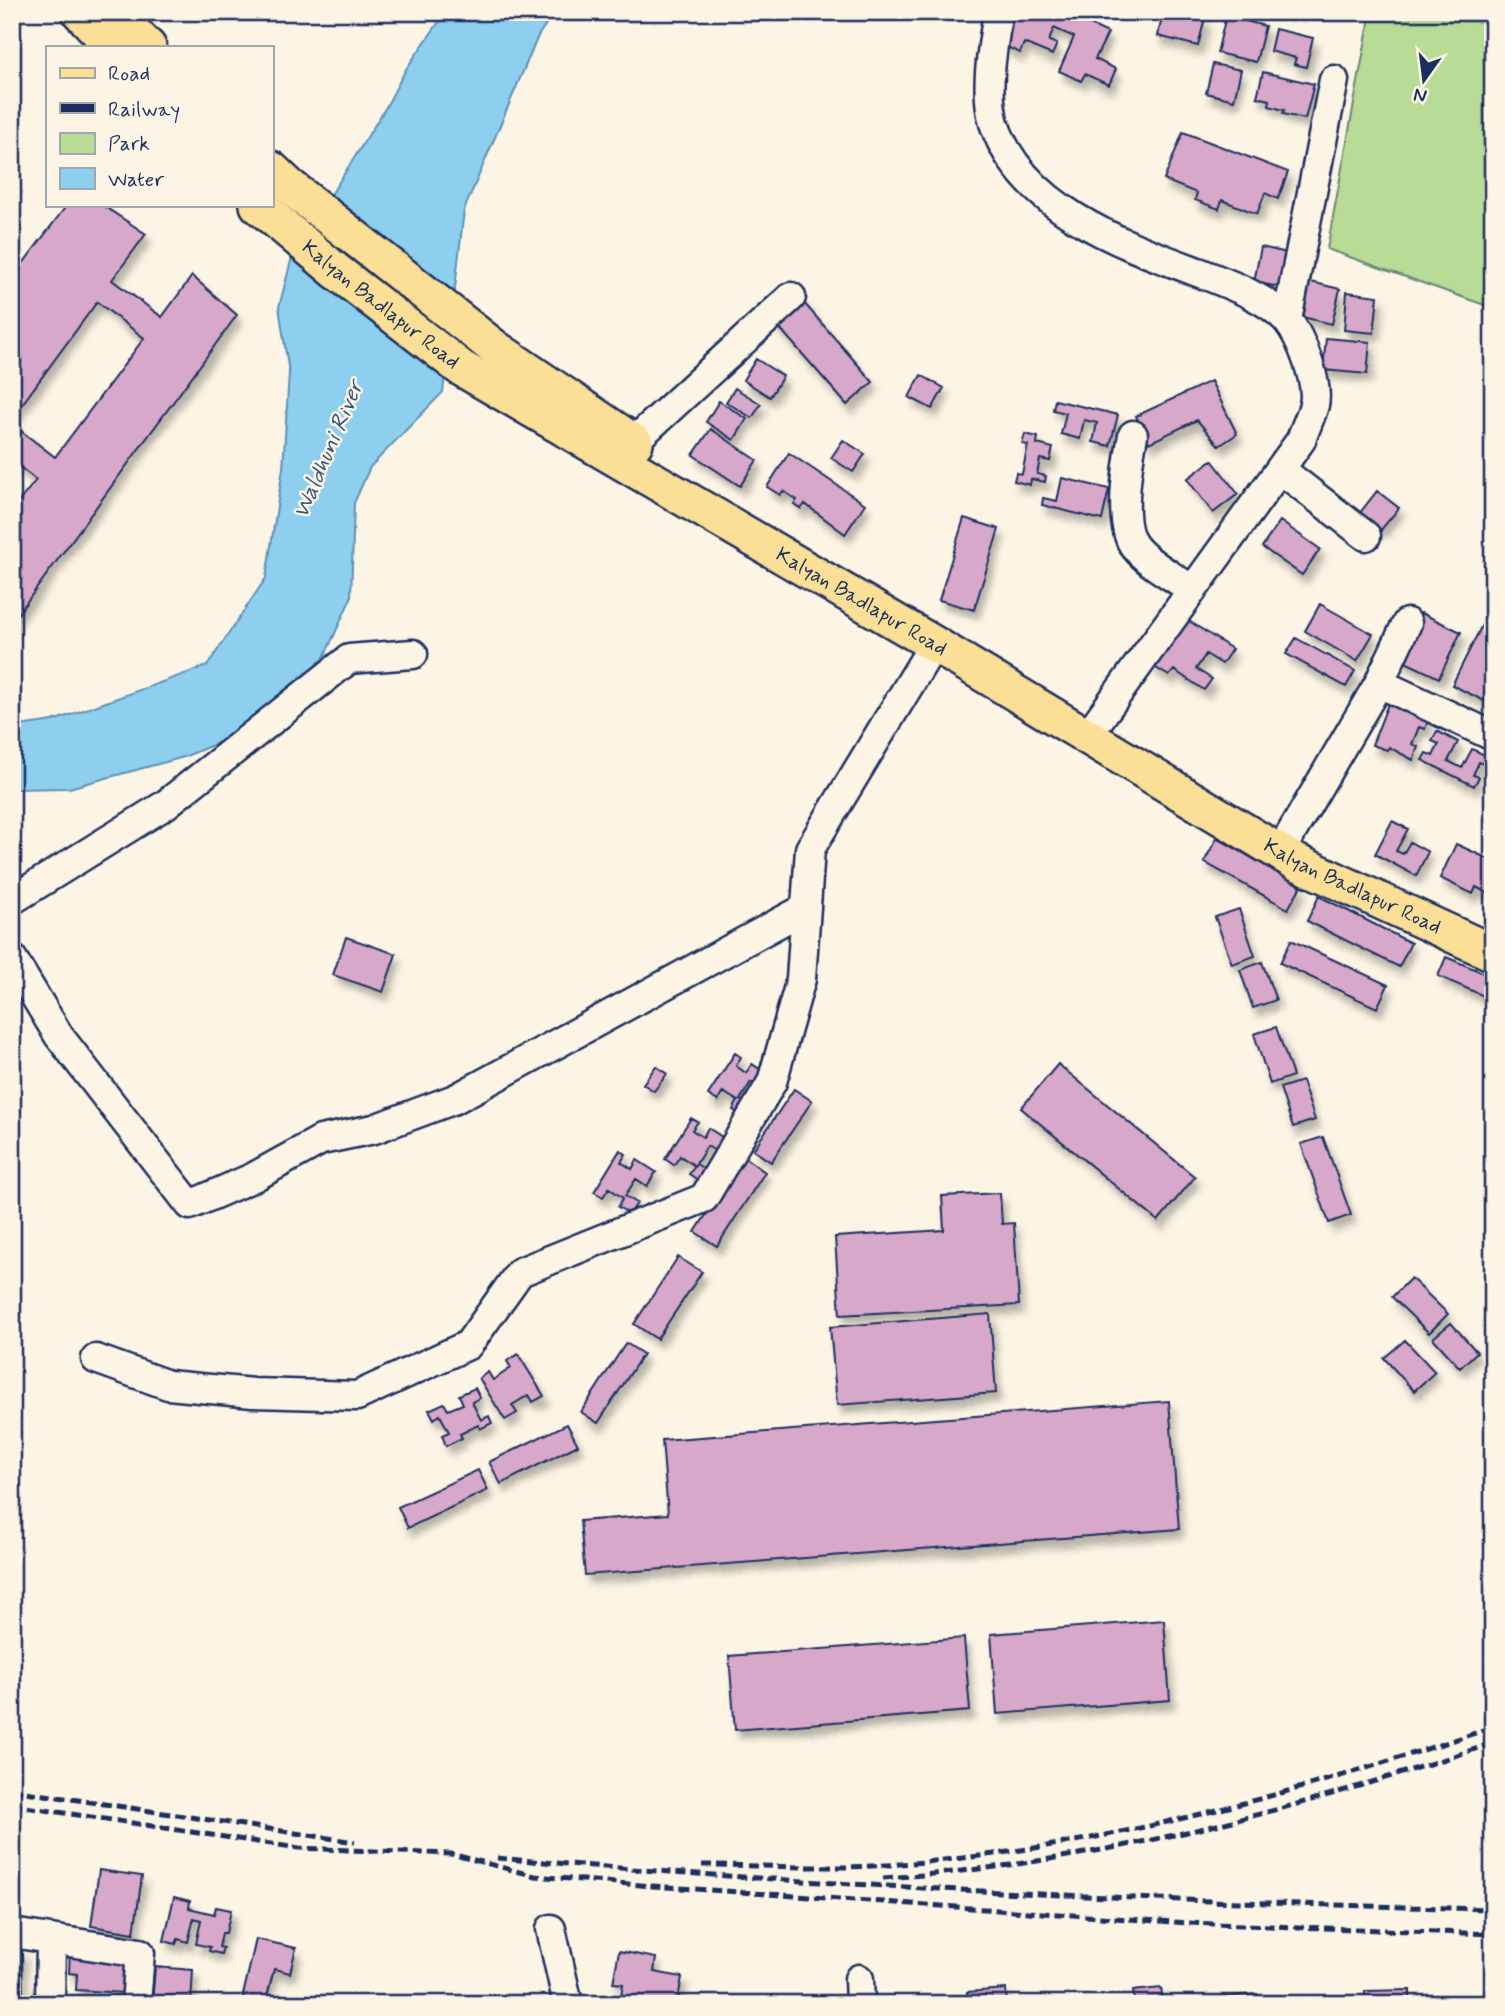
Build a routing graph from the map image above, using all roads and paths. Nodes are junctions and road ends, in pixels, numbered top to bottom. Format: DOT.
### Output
graph roads {
  1 [pos="80,12"];
  2 [pos="113,12"];
  3 [pos="998,12"];
  4 [pos="112,46"];
  5 [pos="147,46"];
  6 [pos="1334,80"];
  7 [pos="280,177"];
  8 [pos="261,208"];
  9 [pos="791,297"];
  10 [pos="1287,320"];
  11 [pos="1133,435"];
  12 [pos="625,449"];
  13 [pos="1279,469"];
  14 [pos="1366,536"];
  15 [pos="1191,590"];
  16 [pos="1407,623"];
  17 [pos="934,643"];
  18 [pos="413,654"];
  19 [pos="1379,683"];
  20 [pos="1093,728"];
  21 [pos="1493,736"];
  22 [pos="1290,835"];
  23 [pos="12,900"];
  24 [pos="806,908"];
  25 [pos="1493,928"];
  26 [pos="1493,953"];
  27 [pos="12,958"];
  28 [pos="96,1359"];
  29 [pos="551,1928"];
  30 [pos="12,1933"];
  31 [pos="51,1940"];
  32 [pos="50,2004"];
  33 [pos="136,2004"];
  34 [pos="568,2004"];
  1 -- 4 [label="main road"];
  2 -- 5 [label="main road"];
  3 -- 10 [label="street"];
  6 -- 10 [label="street"];
  7 -- 12 [label="main road, Kalyan Badlapur Road"];
  8 -- 12 [label="main road, Kalyan Badlapur Road"];
  9 -- 12 [label="street"];
  10 -- 13 [label="street"];
  11 -- 15 [label="street"];
  12 -- 17 [label="main road, Kalyan Badlapur Road"];
  12 -- 20 [label="main road, Kalyan Badlapur Road"];
  13 -- 14 [label="street"];
  13 -- 15 [label="street"];
  15 -- 20 [label="street"];
  16 -- 19 [label="street"];
  17 -- 20 [label="main road, Kalyan Badlapur Road"];
  17 -- 24 [label="street"];
  18 -- 23 [label="street"];
  19 -- 21 [label="street"];
  19 -- 22 [label="street"];
  20 -- 22 [label="main road, Kalyan Badlapur Road"];
  20 -- 26 [label="main road, Kalyan Badlapur Road"];
  22 -- 25 [label="main road, Kalyan Badlapur Road"];
  24 -- 27 [label="street"];
  24 -- 28 [label="street"];
  29 -- 34 [label="street"];
  30 -- 31 [label="street"];
  31 -- 32 [label="street"];
  31 -- 33 [label="street"];
}
